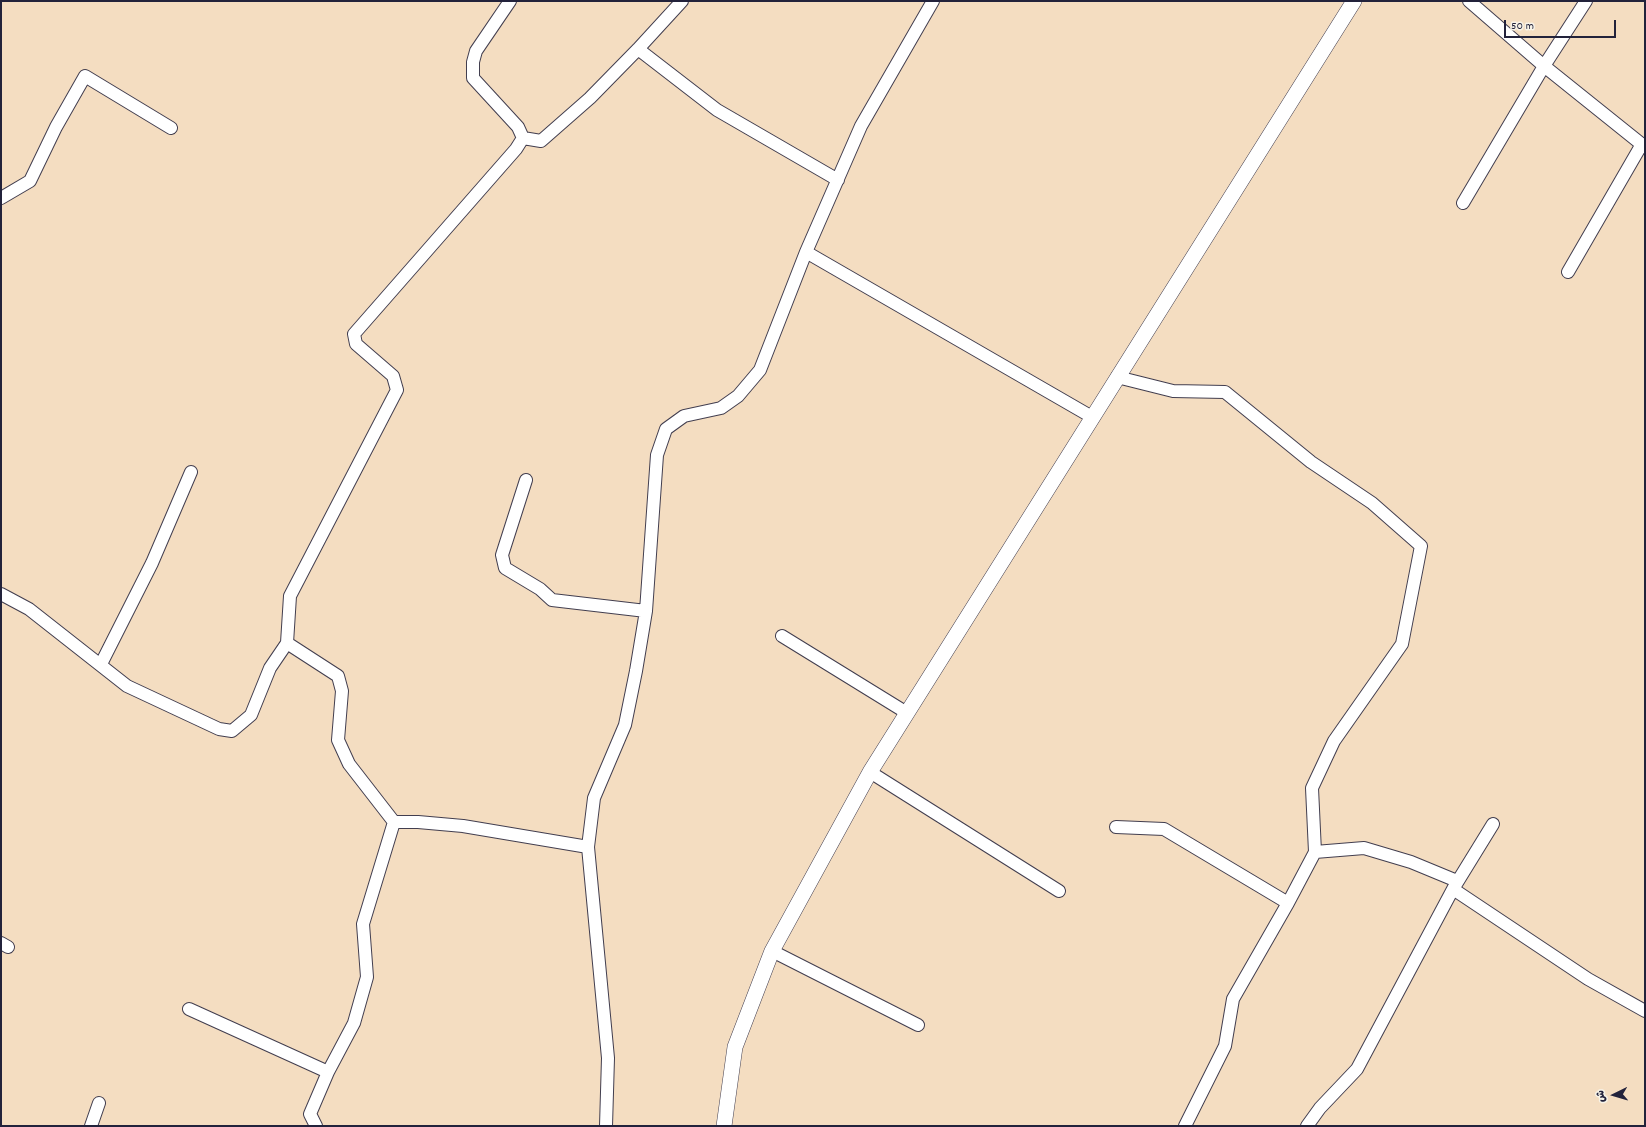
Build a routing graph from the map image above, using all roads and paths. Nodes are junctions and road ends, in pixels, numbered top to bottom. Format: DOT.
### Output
graph roads {
  1 [pos="510,1"];
  2 [pos="682,1"];
  3 [pos="933,1"];
  4 [pos="1354,1"];
  5 [pos="1469,1"];
  6 [pos="1586,1"];
  7 [pos="638,49"];
  8 [pos="1544,66"];
  9 [pos="171,128"];
  10 [pos="523,138"];
  11 [pos="1644,145"];
  12 [pos="838,180"];
  13 [pos="1,198"];
  14 [pos="1463,203"];
  15 [pos="806,252"];
  16 [pos="1568,272"];
  17 [pos="1117,378"];
  18 [pos="1092,418"];
  19 [pos="191,472"];
  20 [pos="526,480"];
  21 [pos="1,594"];
  22 [pos="646,611"];
  23 [pos="782,636"];
  24 [pos="287,643"];
  25 [pos="100,664"];
  26 [pos="907,712"];
  27 [pos="870,772"];
  28 [pos="394,822"];
  29 [pos="1493,824"];
  30 [pos="1116,827"];
  31 [pos="588,847"];
  32 [pos="1315,852"];
  33 [pos="1455,885"];
  34 [pos="1059,892"];
  35 [pos="1288,902"];
  36 [pos="772,951"];
  37 [pos="189,1009"];
  38 [pos="1645,1011"];
  39 [pos="918,1025"];
  40 [pos="328,1072"];
  41 [pos="98,1103"];
  42 [pos="91,1126"];
  43 [pos="316,1126"];
  44 [pos="606,1126"];
  45 [pos="724,1126"];
  46 [pos="1185,1126"];
  47 [pos="1306,1126"];
  1 -- 10 [label="street"];
  2 -- 7 [label="street"];
  3 -- 12 [label="street"];
  4 -- 17 [label="street"];
  5 -- 8 [label="street"];
  6 -- 8 [label="street"];
  7 -- 10 [label="street"];
  7 -- 12 [label="street"];
  8 -- 11 [label="street"];
  8 -- 14 [label="street"];
  9 -- 13 [label="street"];
  10 -- 24 [label="street"];
  11 -- 16 [label="street"];
  12 -- 15 [label="street"];
  15 -- 18 [label="street"];
  15 -- 22 [label="street"];
  17 -- 18 [label="street"];
  17 -- 32 [label="street"];
  18 -- 26 [label="street"];
  19 -- 25 [label="street"];
  20 -- 22 [label="street"];
  21 -- 25 [label="street"];
  22 -- 31 [label="street"];
  23 -- 26 [label="street"];
  24 -- 25 [label="street"];
  24 -- 28 [label="street"];
  26 -- 27 [label="street"];
  27 -- 34 [label="street"];
  27 -- 36 [label="street"];
  28 -- 31 [label="street"];
  28 -- 40 [label="street"];
  29 -- 33 [label="street"];
  30 -- 35 [label="street"];
  31 -- 44 [label="street"];
  32 -- 33 [label="street"];
  32 -- 35 [label="street"];
  33 -- 38 [label="street"];
  33 -- 47 [label="street"];
  35 -- 46 [label="street"];
  36 -- 39 [label="street"];
  36 -- 45 [label="street"];
  37 -- 40 [label="street"];
  40 -- 43 [label="street"];
  41 -- 42 [label="street"];
}
